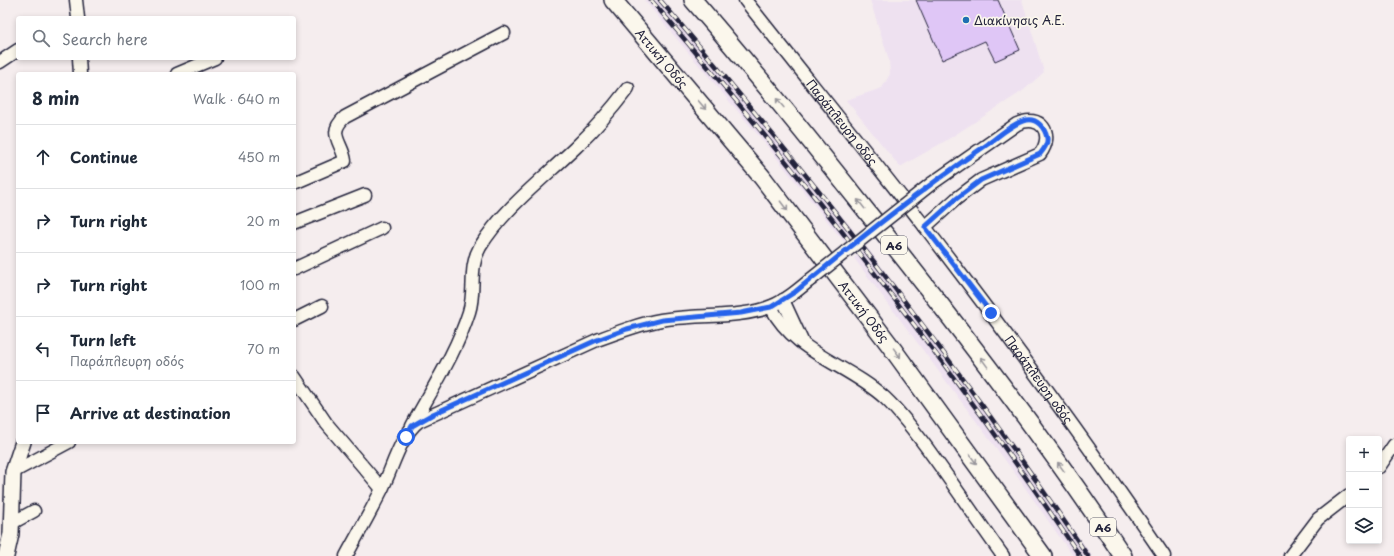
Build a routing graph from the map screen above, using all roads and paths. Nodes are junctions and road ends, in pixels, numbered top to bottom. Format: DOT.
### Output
graph roads {
  1 [pos="613,0"];
  2 [pos="693,0"];
  3 [pos="744,0"];
  4 [pos="504,33"];
  5 [pos="16,51"];
  6 [pos="79,60"];
  7 [pos="210,60"];
  8 [pos="0,62"];
  9 [pos="80,72"];
  10 [pos="182,72"];
  11 [pos="628,88"];
  12 [pos="296,182"];
  13 [pos="365,195"];
  14 [pos="296,223"];
  15 [pos="925,227"];
  16 [pos="382,228"];
  17 [pos="296,268"];
  18 [pos="783,300"];
  19 [pos="322,306"];
  20 [pos="771,307"];
  21 [pos="296,319"];
  22 [pos="803,343"];
  23 [pos="296,379"];
  24 [pos="412,426"];
  25 [pos="22,444"];
  26 [pos="65,444"];
  27 [pos="1394,445"];
  28 [pos="1382,462"];
  29 [pos="13,472"];
  30 [pos="382,489"];
  31 [pos="1346,497"];
  32 [pos="34,511"];
  33 [pos="12,523"];
  34 [pos="6,556"];
  35 [pos="346,556"];
  36 [pos="1003,556"];
  37 [pos="1043,556"];
  38 [pos="1122,556"];
  39 [pos="1164,556"];
  40 [pos="1290,556"];
  1 -- 37 [label="highway, Αττική Οδός, one-way"];
  38 -- 2 [label="highway, Α6, one-way"];
  3 -- 15 [label="street, Παράπλευρη οδός"];
  4 -- 12 [label="street"];
  5 -- 8 [label="street"];
  6 -- 9 [label="street"];
  7 -- 10 [label="street"];
  11 -- 24 [label="street"];
  13 -- 14 [label="street"];
  15 -- 18 [label="street, bridge"];
  15 -- 39 [label="street, Παράπλευρη οδός"];
  16 -- 17 [label="street"];
  18 -- 20 [label="street"];
  18 -- 22 [label="street"];
  19 -- 21 [label="street"];
  20 -- 22 [label="street"];
  20 -- 24 [label="street"];
  22 -- 36 [label="street"];
  23 -- 30 [label="street"];
  24 -- 30 [label="street"];
  25 -- 29 [label="main road"];
  26 -- 29 [label="street"];
  27 -- 28 [label="street"];
  29 -- 33 [label="main road"];
  30 -- 35 [label="street"];
  31 -- 40 [label="street"];
  32 -- 33 [label="street"];
  33 -- 34 [label="main road"];
}
